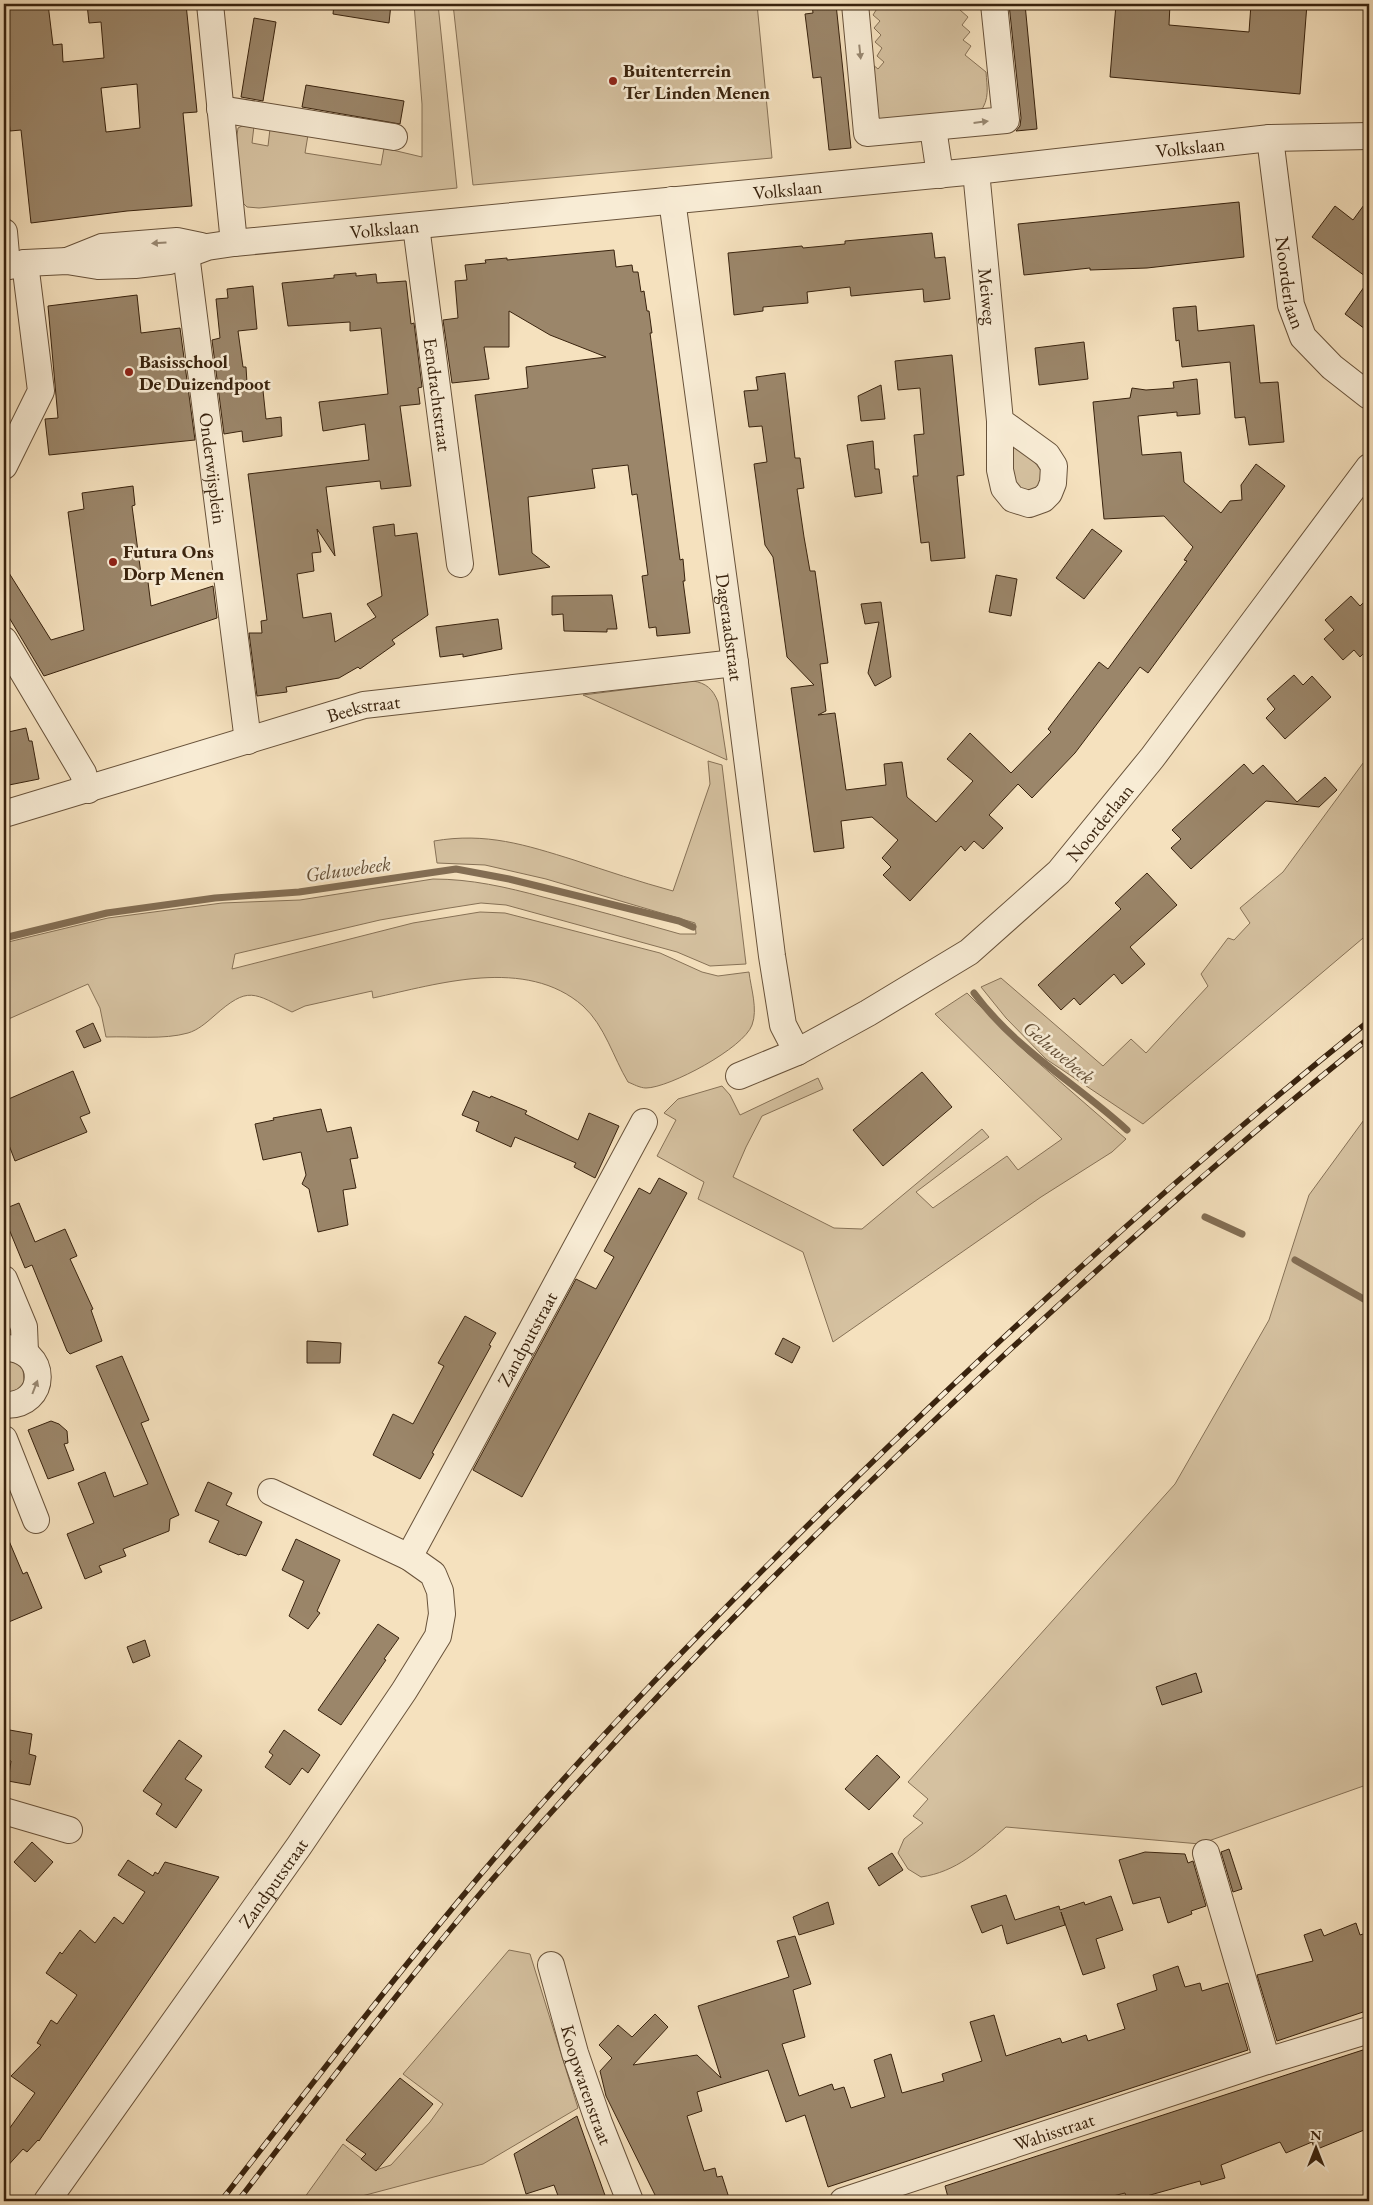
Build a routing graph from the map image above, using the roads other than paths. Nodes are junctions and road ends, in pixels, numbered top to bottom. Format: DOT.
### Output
graph roads {
  1 [pos="210,4"];
  2 [pos="855,4"];
  3 [pos="994,4"];
  4 [pos="220,109"];
  5 [pos="933,128"];
  6 [pos="1369,136"];
  7 [pos="394,137"];
  8 [pos="1270,138"];
  9 [pos="976,171"];
  10 [pos="940,175"];
  11 [pos="672,200"];
  12 [pos="416,226"];
  13 [pos="4,232"];
  14 [pos="234,243"];
  15 [pos="196,251"];
  16 [pos="12,265"];
  17 [pos="1369,396"];
  18 [pos="1000,421"];
  19 [pos="4,466"];
  20 [pos="1369,467"];
  21 [pos="460,564"];
  22 [pos="4,640"];
  23 [pos="736,663"];
  24 [pos="248,741"];
  25 [pos="88,790"];
  26 [pos="4,814"];
  27 [pos="797,1052"];
  28 [pos="739,1076"];
  29 [pos="644,1122"];
  30 [pos="4,1278"];
  31 [pos="14,1350"];
  32 [pos="4,1405"];
  33 [pos="4,1439"];
  34 [pos="271,1492"];
  35 [pos="36,1520"];
  36 [pos="409,1557"];
  37 [pos="4,1811"];
  38 [pos="69,1830"];
  39 [pos="1206,1854"];
  40 [pos="551,1965"];
  41 [pos="1369,2030"];
  42 [pos="1267,2061"];
  43 [pos="897,2193"];
  44 [pos="47,2201"];
  45 [pos="630,2201"];
  46 [pos="843,2201"];
  1 -- 4 [label="street"];
  2 -- 5 [label="street, one-way"];
  5 -- 3 [label="street, one-way"];
  4 -- 7 [label="street"];
  4 -- 14 [label="street"];
  5 -- 10 [label="street"];
  6 -- 8 [label="street, Volkslaan"];
  8 -- 9 [label="street, Volkslaan"];
  8 -- 17 [label="street, Noorderlaan"];
  9 -- 10 [label="street, Volkslaan"];
  9 -- 18 [label="street, Meiweg"];
  10 -- 11 [label="street, Volkslaan"];
  11 -- 12 [label="street, Volkslaan"];
  11 -- 23 [label="street, Dageraadstraat"];
  12 -- 14 [label="street, Volkslaan"];
  12 -- 21 [label="street, Eendrachtstraat"];
  13 -- 16 [label="street"];
  14 -- 15 [label="street, Volkslaan"];
  15 -- 16 [label="street, Volkslaan"];
  15 -- 24 [label="street, Onderwijsplein"];
  16 -- 19 [label="street"];
  20 -- 27 [label="street, Noorderlaan"];
  22 -- 25 [label="street"];
  23 -- 24 [label="street, Beekstraat"];
  23 -- 27 [label="street, Dageraadstraat"];
  24 -- 25 [label="street, Beekstraat"];
  25 -- 26 [label="street, Beekstraat"];
  27 -- 28 [label="street, Noorderlaan"];
  29 -- 36 [label="street, Zandputstraat"];
  30 -- 31 [label="street"];
  32 -- 31 [label="street, one-way"];
  33 -- 35 [label="street"];
  34 -- 36 [label="street, Zandputstraat"];
  36 -- 44 [label="street, Zandputstraat"];
  37 -- 38 [label="street"];
  39 -- 42 [label="street"];
  40 -- 45 [label="street, Koopwarenstraat"];
  41 -- 42 [label="street, Wahisstraat"];
  42 -- 43 [label="street, Wahisstraat"];
  43 -- 46 [label="street, Wahisstraat"];
}
